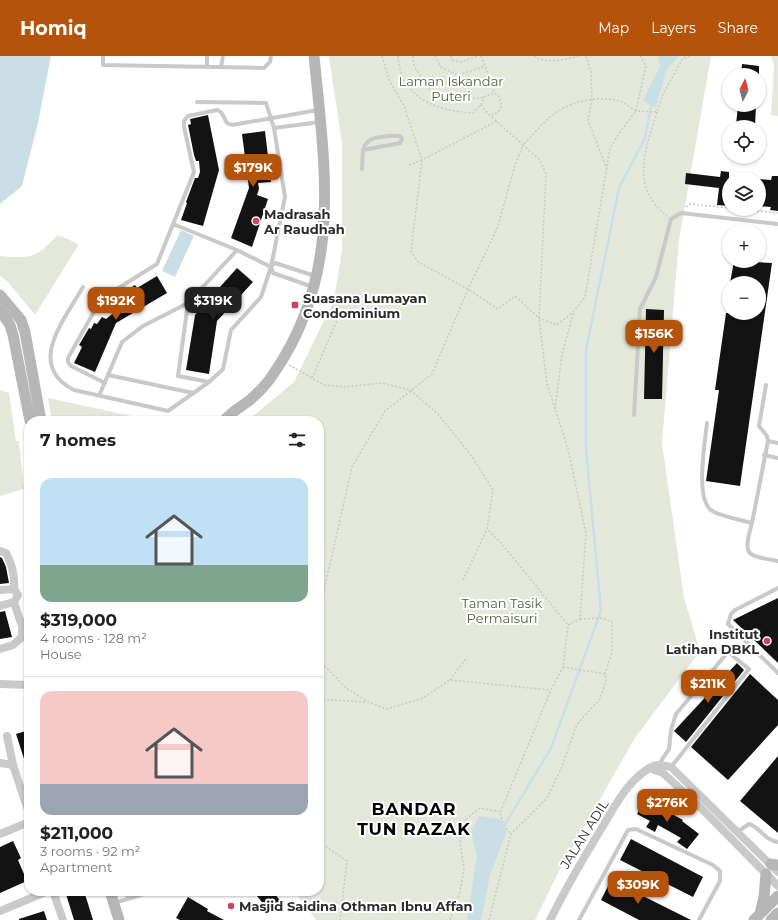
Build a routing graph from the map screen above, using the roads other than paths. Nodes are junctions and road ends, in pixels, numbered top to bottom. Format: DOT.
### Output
graph roads {
  1 [pos="103,56"];
  2 [pos="207,56"];
  3 [pos="223,56"];
  4 [pos="270,56"];
  5 [pos="314,56"];
  6 [pos="207,66"];
  7 [pos="222,67"];
  8 [pos="198,102"];
  9 [pos="320,110"];
  10 [pos="271,119"];
  11 [pos="321,122"];
  12 [pos="274,128"];
  13 [pos="363,150"];
  14 [pos="362,169"];
  15 [pos="173,224"];
  16 [pos="778,224"];
  17 [pos="237,250"];
  18 [pos="271,266"];
  19 [pos="316,282"];
  20 [pos="83,287"];
  21 [pos="0,295"];
  22 [pos="188,304"];
  23 [pos="0,310"];
  24 [pos="108,375"];
  25 [pos="210,382"];
  26 [pos="105,383"];
  27 [pos="766,385"];
  28 [pos="193,393"];
  29 [pos="99,396"];
  30 [pos="634,415"];
  31 [pos="29,416"];
  32 [pos="40,416"];
  33 [pos="230,416"];
  34 [pos="707,423"];
  35 [pos="768,441"];
  36 [pos="778,443"];
  37 [pos="764,455"];
  38 [pos="778,458"];
  39 [pos="752,523"];
  40 [pos="0,551"];
  41 [pos="778,561"];
  42 [pos="778,588"];
  43 [pos="14,589"];
  44 [pos="0,590"];
  45 [pos="14,602"];
  46 [pos="0,606"];
  47 [pos="0,649"];
  48 [pos="778,673"];
  49 [pos="0,684"];
  50 [pos="24,685"];
  51 [pos="7,736"];
  52 [pos="0,763"];
  53 [pos="659,764"];
  54 [pos="13,765"];
  55 [pos="671,767"];
  56 [pos="648,768"];
  57 [pos="24,798"];
  58 [pos="24,824"];
  59 [pos="737,832"];
  60 [pos="0,834"];
  61 [pos="730,838"];
  62 [pos="778,842"];
  63 [pos="773,869"];
  64 [pos="778,886"];
  65 [pos="36,896"];
  66 [pos="55,896"];
  67 [pos="112,896"];
  68 [pos="127,896"];
  69 [pos="138,896"];
  70 [pos="778,896"];
  71 [pos="128,899"];
  72 [pos="114,903"];
  73 [pos="0,911"];
  74 [pos="778,913"];
  75 [pos="757,917"];
  76 [pos="63,920"];
  77 [pos="119,920"];
  78 [pos="550,920"];
  79 [pos="579,920"];
  80 [pos="699,920"];
  81 [pos="771,920"];
  1 -- 6 [label="lane"];
  2 -- 6 [label="lane"];
  3 -- 7 [label="lane"];
  4 -- 7 [label="lane"];
  5 -- 9 [label="street"];
  6 -- 7 [label="lane"];
  8 -- 10 [label="lane"];
  9 -- 10 [label="lane"];
  9 -- 11 [label="street"];
  10 -- 12 [label="lane"];
  10 -- 15 [label="lane"];
  11 -- 12 [label="lane"];
  11 -- 19 [label="street"];
  12 -- 18 [label="lane"];
  13 -- 13 [label="lane"];
  13 -- 14 [label="lane"];
  15 -- 17 [label="lane"];
  15 -- 26 [label="lane"];
  16 -- 30 [label="lane"];
  17 -- 18 [label="lane"];
  17 -- 22 [label="lane"];
  18 -- 19 [label="lane"];
  18 -- 19 [label="lane"];
  18 -- 25 [label="lane"];
  19 -- 33 [label="street"];
  20 -- 29 [label="lane"];
  21 -- 32 [label="street"];
  22 -- 24 [label="lane"];
  22 -- 25 [label="lane"];
  23 -- 31 [label="street"];
  24 -- 26 [label="lane"];
  24 -- 28 [label="lane"];
  25 -- 28 [label="lane"];
  26 -- 29 [label="lane"];
  27 -- 35 [label="lane"];
  28 -- 29 [label="lane"];
  34 -- 39 [label="lane"];
  35 -- 36 [label="lane"];
  35 -- 37 [label="lane"];
  37 -- 38 [label="lane"];
  37 -- 39 [label="lane"];
  39 -- 41 [label="lane"];
  40 -- 43 [label="street"];
  42 -- 48 [label="lane"];
  43 -- 44 [label="street"];
  43 -- 45 [label="street"];
  45 -- 46 [label="street"];
  45 -- 47 [label="street"];
  49 -- 50 [label="street"];
  51 -- 54 [label="street"];
  52 -- 54 [label="street"];
  53 -- 55 [label="street"];
  53 -- 55 [label="lane"];
  53 -- 56 [label="street"];
  54 -- 57 [label="street"];
  55 -- 59 [label="street"];
  56 -- 61 [label="street"];
  56 -- 78 [label="street, JALAN ADIL"];
  58 -- 60 [label="street"];
  59 -- 61 [label="lane"];
  59 -- 62 [label="lane"];
  59 -- 63 [label="street"];
  61 -- 63 [label="street"];
  63 -- 64 [label="street"];
  63 -- 75 [label="street"];
  65 -- 73 [label="street"];
  66 -- 76 [label="street"];
  67 -- 72 [label="street"];
  68 -- 71 [label="lane"];
  69 -- 71 [label="lane"];
  70 -- 75 [label="street"];
  71 -- 72 [label="lane"];
  72 -- 77 [label="street"];
  74 -- 81 [label="street"];
  79 -- 80 [label="lane"];
}
